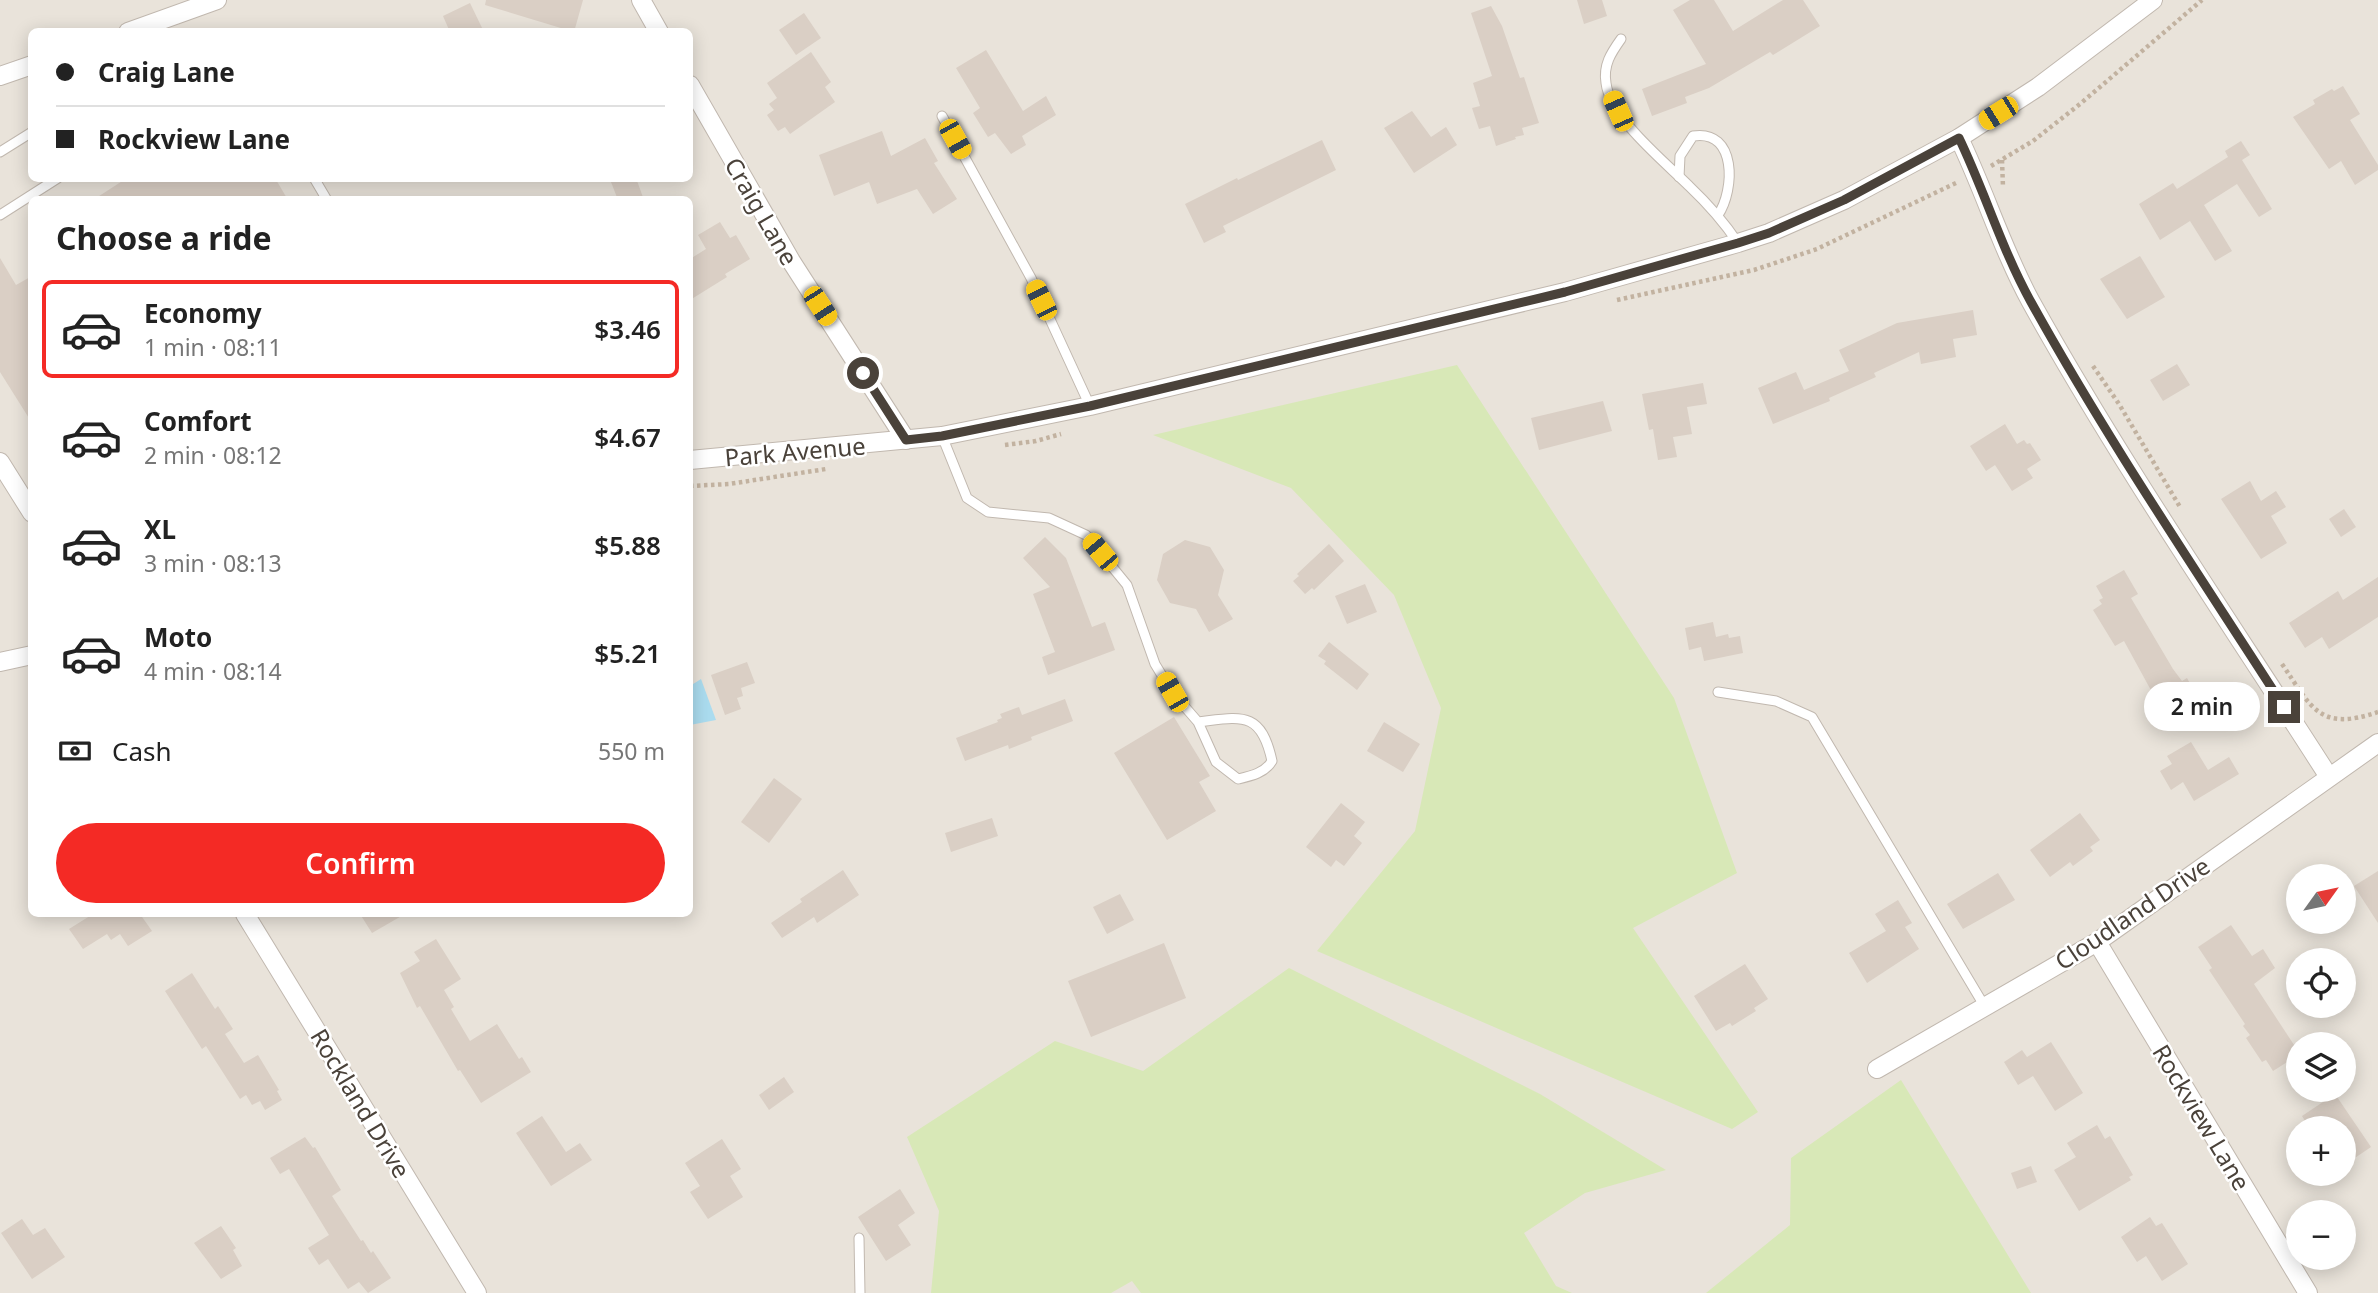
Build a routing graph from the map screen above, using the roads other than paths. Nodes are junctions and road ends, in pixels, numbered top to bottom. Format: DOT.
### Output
graph roads {
  1 [pos="217,0"];
  2 [pos="640,0"];
  3 [pos="2153,0"];
  4 [pos="139,28"];
  5 [pos="657,28"];
  6 [pos="1621,39"];
  7 [pos="28,68"];
  8 [pos="0,76"];
  9 [pos="693,90"];
  10 [pos="942,116"];
  11 [pos="28,134"];
  12 [pos="1959,138"];
  13 [pos="0,152"];
  14 [pos="1679,177"];
  15 [pos="52,182"];
  16 [pos="30,196"];
  17 [pos="28,197"];
  18 [pos="0,215"];
  19 [pos="1718,215"];
  20 [pos="1738,243"];
  21 [pos="1090,406"];
  22 [pos="942,436"];
  23 [pos="906,440"];
  24 [pos="693,460"];
  25 [pos="0,462"];
  26 [pos="28,507"];
  27 [pos="28,656"];
  28 [pos="0,662"];
  29 [pos="1718,692"];
  30 [pos="1198,722"];
  31 [pos="2378,743"];
  32 [pos="2329,777"];
  33 [pos="247,917"];
  34 [pos="2096,942"];
  35 [pos="1985,1007"];
  36 [pos="1877,1069"];
  37 [pos="859,1238"];
  38 [pos="477,1293"];
  39 [pos="860,1293"];
  40 [pos="2308,1293"];
  1 -- 4 [label="street"];
  2 -- 5 [label="street"];
  3 -- 12 [label="street, Park Avenue"];
  6 -- 14 [label="lane"];
  7 -- 8 [label="street"];
  9 -- 23 [label="street, Craig Lane"];
  10 -- 21 [label="lane"];
  11 -- 13 [label="lane"];
  12 -- 20 [label="street, Park Avenue"];
  12 -- 32 [label="street"];
  14 -- 19 [label="lane"];
  14 -- 19 [label="lane"];
  15 -- 16 [label="lane"];
  17 -- 18 [label="lane"];
  19 -- 20 [label="lane"];
  20 -- 21 [label="street, Park Avenue"];
  21 -- 22 [label="street, Park Avenue"];
  22 -- 23 [label="street, Park Avenue"];
  22 -- 30 [label="lane"];
  23 -- 24 [label="street, Park Avenue"];
  25 -- 26 [label="street"];
  27 -- 28 [label="street"];
  29 -- 35 [label="lane"];
  30 -- 30 [label="lane"];
  31 -- 32 [label="street, Cloudland Drive"];
  32 -- 34 [label="street, Cloudland Drive"];
  33 -- 38 [label="street, Rockland Drive"];
  34 -- 35 [label="street, Cloudland Drive"];
  34 -- 40 [label="street, Rockview Lane"];
  35 -- 36 [label="street, Cloudland Drive"];
  37 -- 39 [label="lane"];
}
